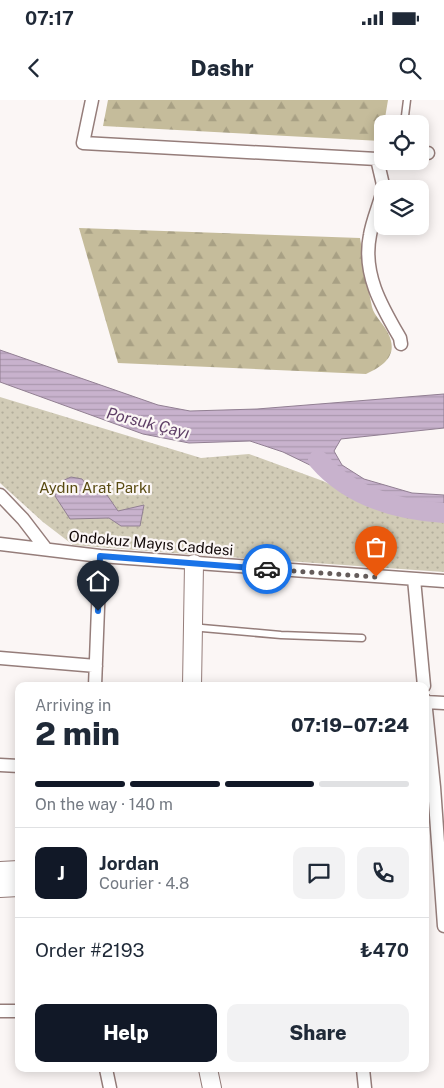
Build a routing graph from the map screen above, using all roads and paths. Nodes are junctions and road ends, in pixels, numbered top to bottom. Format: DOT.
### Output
graph roads {
  1 [pos="92,100"];
  2 [pos="407,100"];
  3 [pos="405,115"];
  4 [pos="374,157"];
  5 [pos="374,220"];
  6 [pos="401,344"];
  7 [pos="0,495"];
  8 [pos="0,544"];
  9 [pos="46,549"];
  10 [pos="100,556"];
  11 [pos="199,564"];
  12 [pos="414,579"];
  13 [pos="444,581"];
  14 [pos="202,628"];
  15 [pos="362,638"];
  16 [pos="0,658"];
  17 [pos="96,666"];
  18 [pos="95,682"];
  19 [pos="192,682"];
  20 [pos="201,682"];
  21 [pos="424,682"];
  22 [pos="429,702"];
  23 [pos="444,703"];
  24 [pos="0,764"];
  25 [pos="15,766"];
  26 [pos="429,788"];
  27 [pos="15,870"];
  28 [pos="0,871"];
  29 [pos="15,887"];
  30 [pos="0,888"];
  31 [pos="444,926"];
  32 [pos="15,1011"];
  33 [pos="0,1012"];
  34 [pos="107,1072"];
  35 [pos="209,1072"];
  36 [pos="363,1072"];
  37 [pos="110,1088"];
  38 [pos="212,1088"];
  39 [pos="365,1088"];
  1 -- 4 [label="street"];
  2 -- 3 [label="lane"];
  5 -- 6 [label="street"];
  7 -- 9 [label="street"];
  8 -- 9 [label="street, Ondokuz Mayıs Caddesi"];
  9 -- 10 [label="street, Ondokuz Mayıs Caddesi"];
  10 -- 11 [label="street, Ondokuz Mayıs Caddesi"];
  10 -- 17 [label="street"];
  11 -- 12 [label="street, Ondokuz Mayıs Caddesi"];
  11 -- 14 [label="main road"];
  11 -- 19 [label="main road"];
  12 -- 13 [label="street, Ondokuz Mayıs Caddesi"];
  12 -- 21 [label="street"];
  14 -- 15 [label="lane"];
  14 -- 20 [label="main road"];
  16 -- 17 [label="street"];
  17 -- 18 [label="street"];
  22 -- 23 [label="street"];
  24 -- 25 [label="street"];
  26 -- 31 [label="street"];
  27 -- 28 [label="main road"];
  29 -- 30 [label="main road"];
  32 -- 33 [label="street"];
  34 -- 37 [label="street"];
  35 -- 38 [label="main road"];
  36 -- 39 [label="street"];
}
